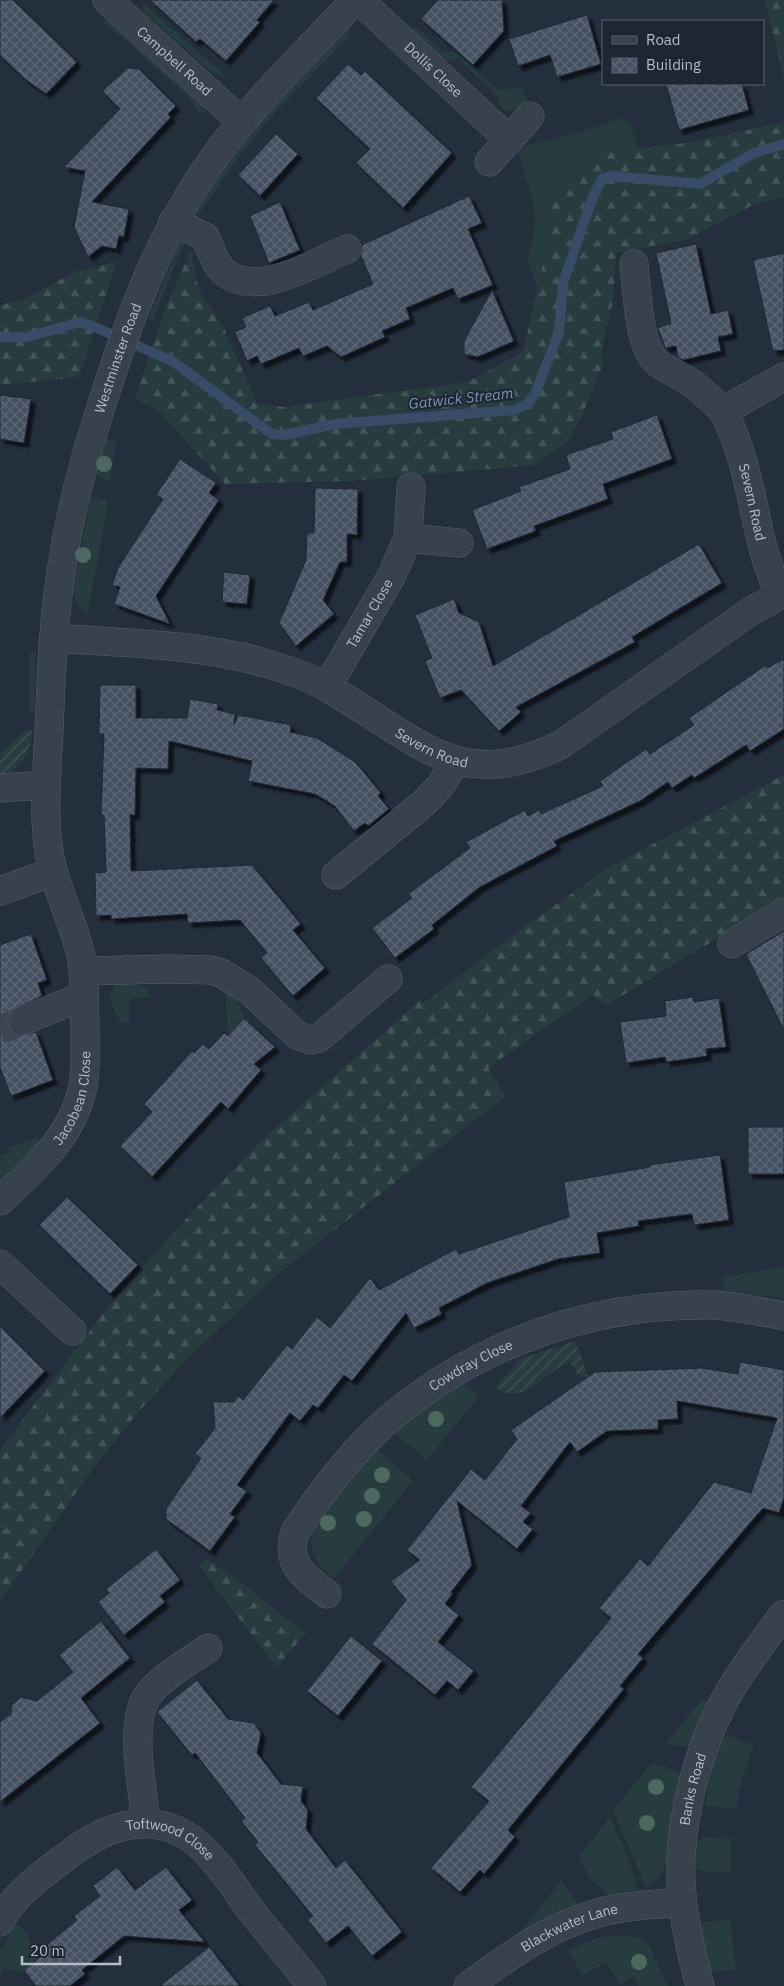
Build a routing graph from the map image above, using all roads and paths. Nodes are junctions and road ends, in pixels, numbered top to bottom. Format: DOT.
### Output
graph roads {
  1 [pos="107,0"];
  2 [pos="355,0"];
  3 [pos="359,0"];
  4 [pos="530,116"];
  5 [pos="242,122"];
  6 [pos="508,139"];
  7 [pos="489,162"];
  8 [pos="173,221"];
  9 [pos="347,248"];
  10 [pos="634,264"];
  11 [pos="784,376"];
  12 [pos="723,411"];
  13 [pos="411,487"];
  14 [pos="408,538"];
  15 [pos="459,542"];
  16 [pos="782,594"];
  17 [pos="54,638"];
  18 [pos="327,687"];
  19 [pos="456,761"];
  20 [pos="46,785"];
  21 [pos="0,788"];
  22 [pos="53,872"];
  23 [pos="336,875"];
  24 [pos="0,892"];
  25 [pos="784,912"];
  26 [pos="732,944"];
  27 [pos="388,979"];
  28 [pos="84,984"];
  29 [pos="22,1021"];
  30 [pos="0,1201"];
  31 [pos="0,1264"];
  32 [pos="784,1316"];
  33 [pos="72,1331"];
  34 [pos="327,1594"];
  35 [pos="784,1614"];
  36 [pos="208,1648"];
  37 [pos="146,1823"];
  38 [pos="682,1902"];
  39 [pos="0,1922"];
  40 [pos="312,1986"];
  41 [pos="469,1986"];
  42 [pos="700,1986"];
  1 -- 5 [label="street, Campbell Road"];
  2 -- 5 [label="street, Westminster Road"];
  3 -- 6 [label="street, Dollis Close"];
  4 -- 6 [label="street"];
  5 -- 8 [label="street, Westminster Road"];
  6 -- 7 [label="street"];
  8 -- 9 [label="street"];
  8 -- 17 [label="street, Westminster Road"];
  10 -- 12 [label="street, Severn Road"];
  11 -- 12 [label="street"];
  12 -- 16 [label="street, Severn Road"];
  13 -- 14 [label="street, Tamar Close"];
  14 -- 15 [label="street"];
  14 -- 18 [label="street, Tamar Close"];
  16 -- 19 [label="street, Severn Road"];
  17 -- 18 [label="street, Severn Road"];
  17 -- 20 [label="street, Westminster Road"];
  18 -- 19 [label="street, Severn Road"];
  19 -- 23 [label="street"];
  20 -- 21 [label="street"];
  20 -- 22 [label="street, Jacobean Close"];
  22 -- 24 [label="street"];
  22 -- 28 [label="street, Jacobean Close"];
  25 -- 26 [label="street"];
  27 -- 28 [label="street"];
  28 -- 29 [label="street"];
  28 -- 30 [label="street, Jacobean Close"];
  31 -- 33 [label="street"];
  32 -- 34 [label="street, Cowdray Close"];
  35 -- 38 [label="street, Banks Road"];
  36 -- 37 [label="street"];
  37 -- 39 [label="street, Toftwood Close"];
  37 -- 40 [label="street, Toftwood Close"];
  38 -- 41 [label="street, Blackwater Lane"];
  38 -- 42 [label="street, Banks Road"];
}
